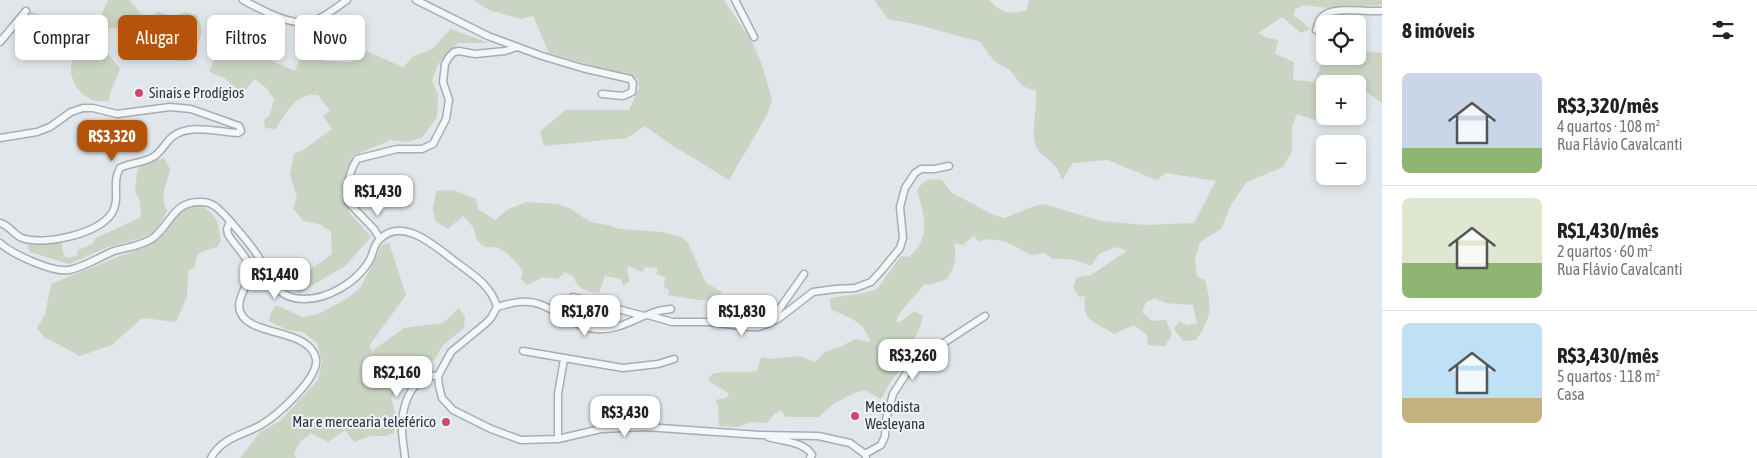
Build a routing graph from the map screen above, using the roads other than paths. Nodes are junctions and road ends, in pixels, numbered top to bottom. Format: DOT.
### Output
graph roads {
  1 [pos="243,0"];
  2 [pos="347,0"];
  3 [pos="416,0"];
  4 [pos="735,0"];
  5 [pos="26,11"];
  6 [pos="1382,11"];
  7 [pos="1325,15"];
  8 [pos="754,37"];
  9 [pos="0,42"];
  10 [pos="517,47"];
  11 [pos="602,94"];
  12 [pos="0,138"];
  13 [pos="949,166"];
  14 [pos="230,222"];
  15 [pos="0,223"];
  16 [pos="380,239"];
  17 [pos="0,243"];
  18 [pos="804,274"];
  19 [pos="573,297"];
  20 [pos="497,307"];
  21 [pos="671,309"];
  22 [pos="646,316"];
  23 [pos="985,316"];
  24 [pos="767,324"];
  25 [pos="523,351"];
  26 [pos="564,359"];
  27 [pos="674,359"];
  28 [pos="438,376"];
  29 [pos="760,435"];
  30 [pos="558,440"];
  31 [pos="866,456"];
  32 [pos="211,458"];
  33 [pos="405,458"];
  34 [pos="810,458"];
  1 -- 2 [label="street"];
  3 -- 10 [label="street"];
  4 -- 8 [label="street"];
  5 -- 9 [label="street"];
  6 -- 7 [label="street"];
  10 -- 11 [label="street"];
  10 -- 16 [label="street"];
  12 -- 15 [label="street"];
  13 -- 24 [label="street"];
  14 -- 16 [label="street"];
  14 -- 17 [label="street"];
  14 -- 32 [label="street"];
  16 -- 20 [label="street"];
  18 -- 24 [label="street"];
  19 -- 22 [label="street"];
  20 -- 22 [label="street"];
  20 -- 28 [label="street"];
  21 -- 22 [label="street"];
  22 -- 24 [label="street"];
  23 -- 31 [label="street"];
  25 -- 26 [label="street"];
  26 -- 27 [label="street"];
  26 -- 30 [label="street"];
  28 -- 30 [label="street"];
  28 -- 33 [label="street"];
  29 -- 30 [label="street"];
  29 -- 31 [label="street"];
  29 -- 34 [label="street"];
}
